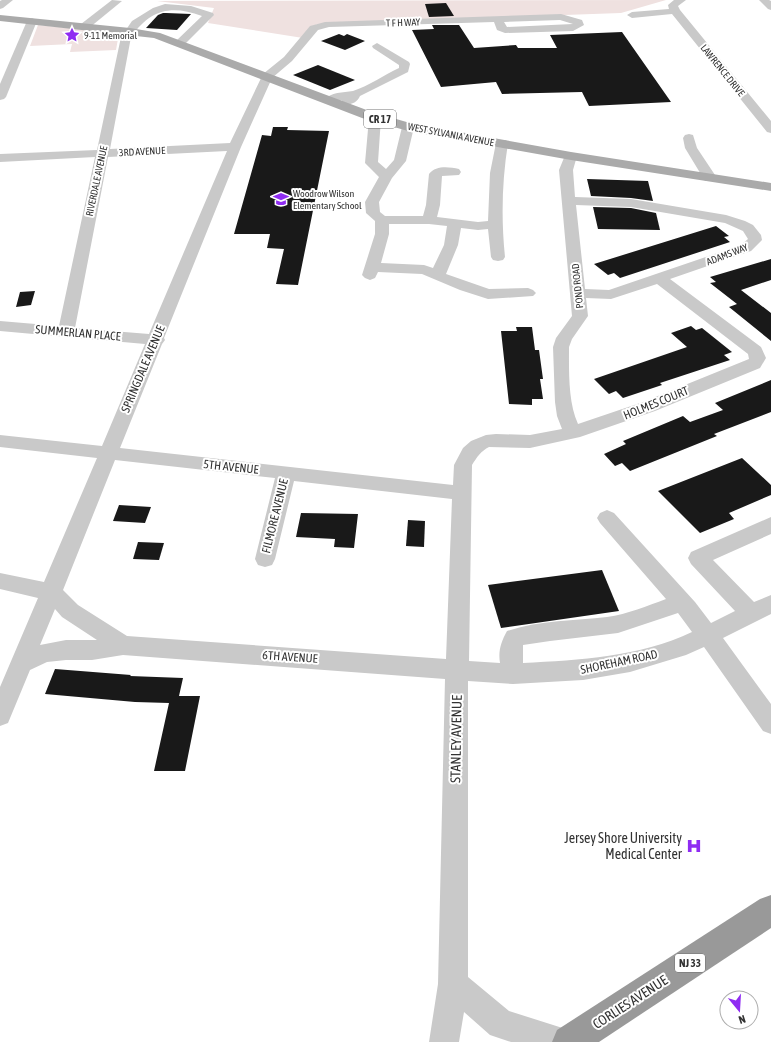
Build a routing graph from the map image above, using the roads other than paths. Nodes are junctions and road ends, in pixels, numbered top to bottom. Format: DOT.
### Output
graph roads {
  1 [pos="8,0"];
  2 [pos="681,0"];
  3 [pos="764,0"];
  4 [pos="117,1"];
  5 [pos="0,6"];
  6 [pos="771,7"];
  7 [pos="675,11"];
  8 [pos="632,15"];
  9 [pos="0,18"];
  10 [pos="498,19"];
  11 [pos="32,21"];
  12 [pos="85,26"];
  13 [pos="130,31"];
  14 [pos="180,43"];
  15 [pos="377,46"];
  16 [pos="267,76"];
  17 [pos="0,97"];
  18 [pos="336,102"];
  19 [pos="375,118"];
  20 [pos="408,127"];
  21 [pos="771,129"];
  22 [pos="689,138"];
  23 [pos="502,144"];
  24 [pos="235,147"];
  25 [pos="102,153"];
  26 [pos="570,156"];
  27 [pos="0,158"];
  28 [pos="454,172"];
  29 [pos="386,176"];
  30 [pos="710,178"];
  31 [pos="771,187"];
  32 [pos="568,201"];
  33 [pos="382,220"];
  34 [pos="429,220"];
  35 [pos="455,223"];
  36 [pos="495,224"];
  37 [pos="498,257"];
  38 [pos="438,274"];
  39 [pos="659,278"];
  40 [pos="528,293"];
  41 [pos="577,293"];
  42 [pos="0,326"];
  43 [pos="66,332"];
  44 [pos="157,340"];
  45 [pos="574,433"];
  46 [pos="0,442"];
  47 [pos="108,453"];
  48 [pos="286,473"];
  49 [pos="462,494"];
  50 [pos="607,518"];
  51 [pos="771,524"];
  52 [pos="265,559"];
  53 [pos="0,581"];
  54 [pos="50,592"];
  55 [pos="682,603"];
  56 [pos="761,609"];
  57 [pos="708,635"];
  58 [pos="123,645"];
  59 [pos="22,663"];
  60 [pos="457,670"];
  61 [pos="513,674"];
  62 [pos="0,715"];
  63 [pos="771,723"];
  64 [pos="771,910"];
  65 [pos="453,984"];
  66 [pos="444,1042"];
  67 [pos="561,1042"];
  68 [pos="569,1042"];
  1 -- 5 [label="street"];
  2 -- 7 [label="street"];
  3 -- 6 [label="street"];
  4 -- 12 [label="street"];
  7 -- 8 [label="street"];
  7 -- 21 [label="street, LAWRENCE DRIVE"];
  9 -- 11 [label="main road, WEST SYLVANIA AVENUE / CR 17"];
  10 -- 10 [label="street, T F H WAY"];
  10 -- 16 [label="street, T F H WAY"];
  11 -- 12 [label="main road, WEST SYLVANIA AVENUE / CR 17"];
  11 -- 17 [label="street"];
  12 -- 13 [label="main road, WEST SYLVANIA AVENUE / CR 17"];
  13 -- 14 [label="main road, WEST SYLVANIA AVENUE / CR 17"];
  13 -- 14 [label="street"];
  13 -- 25 [label="street, RIVERDALE AVENUE"];
  14 -- 16 [label="main road, WEST SYLVANIA AVENUE / CR 17"];
  15 -- 18 [label="street"];
  16 -- 18 [label="main road, WEST SYLVANIA AVENUE / CR 17"];
  16 -- 24 [label="street, SPRINGDALE AVENUE"];
  18 -- 19 [label="main road, WEST SYLVANIA AVENUE / CR 17"];
  19 -- 20 [label="main road, WEST SYLVANIA AVENUE / CR 17"];
  19 -- 29 [label="street"];
  20 -- 23 [label="main road, WEST SYLVANIA AVENUE / CR 17"];
  20 -- 29 [label="street"];
  22 -- 30 [label="street"];
  23 -- 26 [label="main road, WEST SYLVANIA AVENUE / CR 17"];
  23 -- 36 [label="street"];
  24 -- 25 [label="street, 3RD AVENUE"];
  24 -- 44 [label="street, SPRINGDALE AVENUE"];
  25 -- 27 [label="street, 3RD AVENUE"];
  25 -- 43 [label="street, RIVERDALE AVENUE"];
  26 -- 30 [label="main road, WEST SYLVANIA AVENUE / CR 17"];
  26 -- 32 [label="street, POND ROAD"];
  28 -- 34 [label="street"];
  29 -- 33 [label="street"];
  30 -- 31 [label="main road, WEST SYLVANIA AVENUE / CR 17"];
  32 -- 39 [label="street, ADAMS WAY"];
  32 -- 41 [label="street, POND ROAD"];
  33 -- 34 [label="street"];
  33 -- 38 [label="street"];
  34 -- 35 [label="street"];
  35 -- 36 [label="street"];
  35 -- 38 [label="street"];
  36 -- 37 [label="street"];
  38 -- 40 [label="street"];
  39 -- 41 [label="street, ADAMS WAY"];
  39 -- 45 [label="street, HOLMES COURT"];
  41 -- 45 [label="street, POND ROAD"];
  42 -- 43 [label="street, SUMMERLAN PLACE"];
  43 -- 44 [label="street, SUMMERLAN PLACE"];
  44 -- 47 [label="street, SPRINGDALE AVENUE"];
  45 -- 49 [label="street, HOLMES COURT"];
  46 -- 47 [label="street, 5TH AVENUE"];
  47 -- 48 [label="street, 5TH AVENUE"];
  47 -- 54 [label="street, SPRINGDALE AVENUE"];
  48 -- 49 [label="street, 5TH AVENUE"];
  48 -- 52 [label="street, FILMORE AVENUE"];
  49 -- 60 [label="street, STANLEY AVENUE"];
  50 -- 55 [label="street"];
  51 -- 56 [label="street"];
  53 -- 54 [label="street"];
  54 -- 58 [label="street, 6TH AVENUE"];
  54 -- 59 [label="street, SPRINGDALE AVENUE"];
  55 -- 57 [label="street"];
  55 -- 61 [label="street"];
  56 -- 57 [label="street, SHOREHAM ROAD"];
  57 -- 61 [label="street, SHOREHAM ROAD"];
  57 -- 63 [label="street"];
  58 -- 59 [label="street, 6TH AVENUE"];
  58 -- 60 [label="street, 6TH AVENUE"];
  59 -- 62 [label="street, SPRINGDALE AVENUE"];
  60 -- 61 [label="street, SHOREHAM ROAD"];
  60 -- 65 [label="street, STANLEY AVENUE"];
  64 -- 68 [label="highway, CORLIES AVENUE / NJ 33"];
  65 -- 66 [label="street, STANLEY AVENUE"];
  65 -- 67 [label="street"];
}
